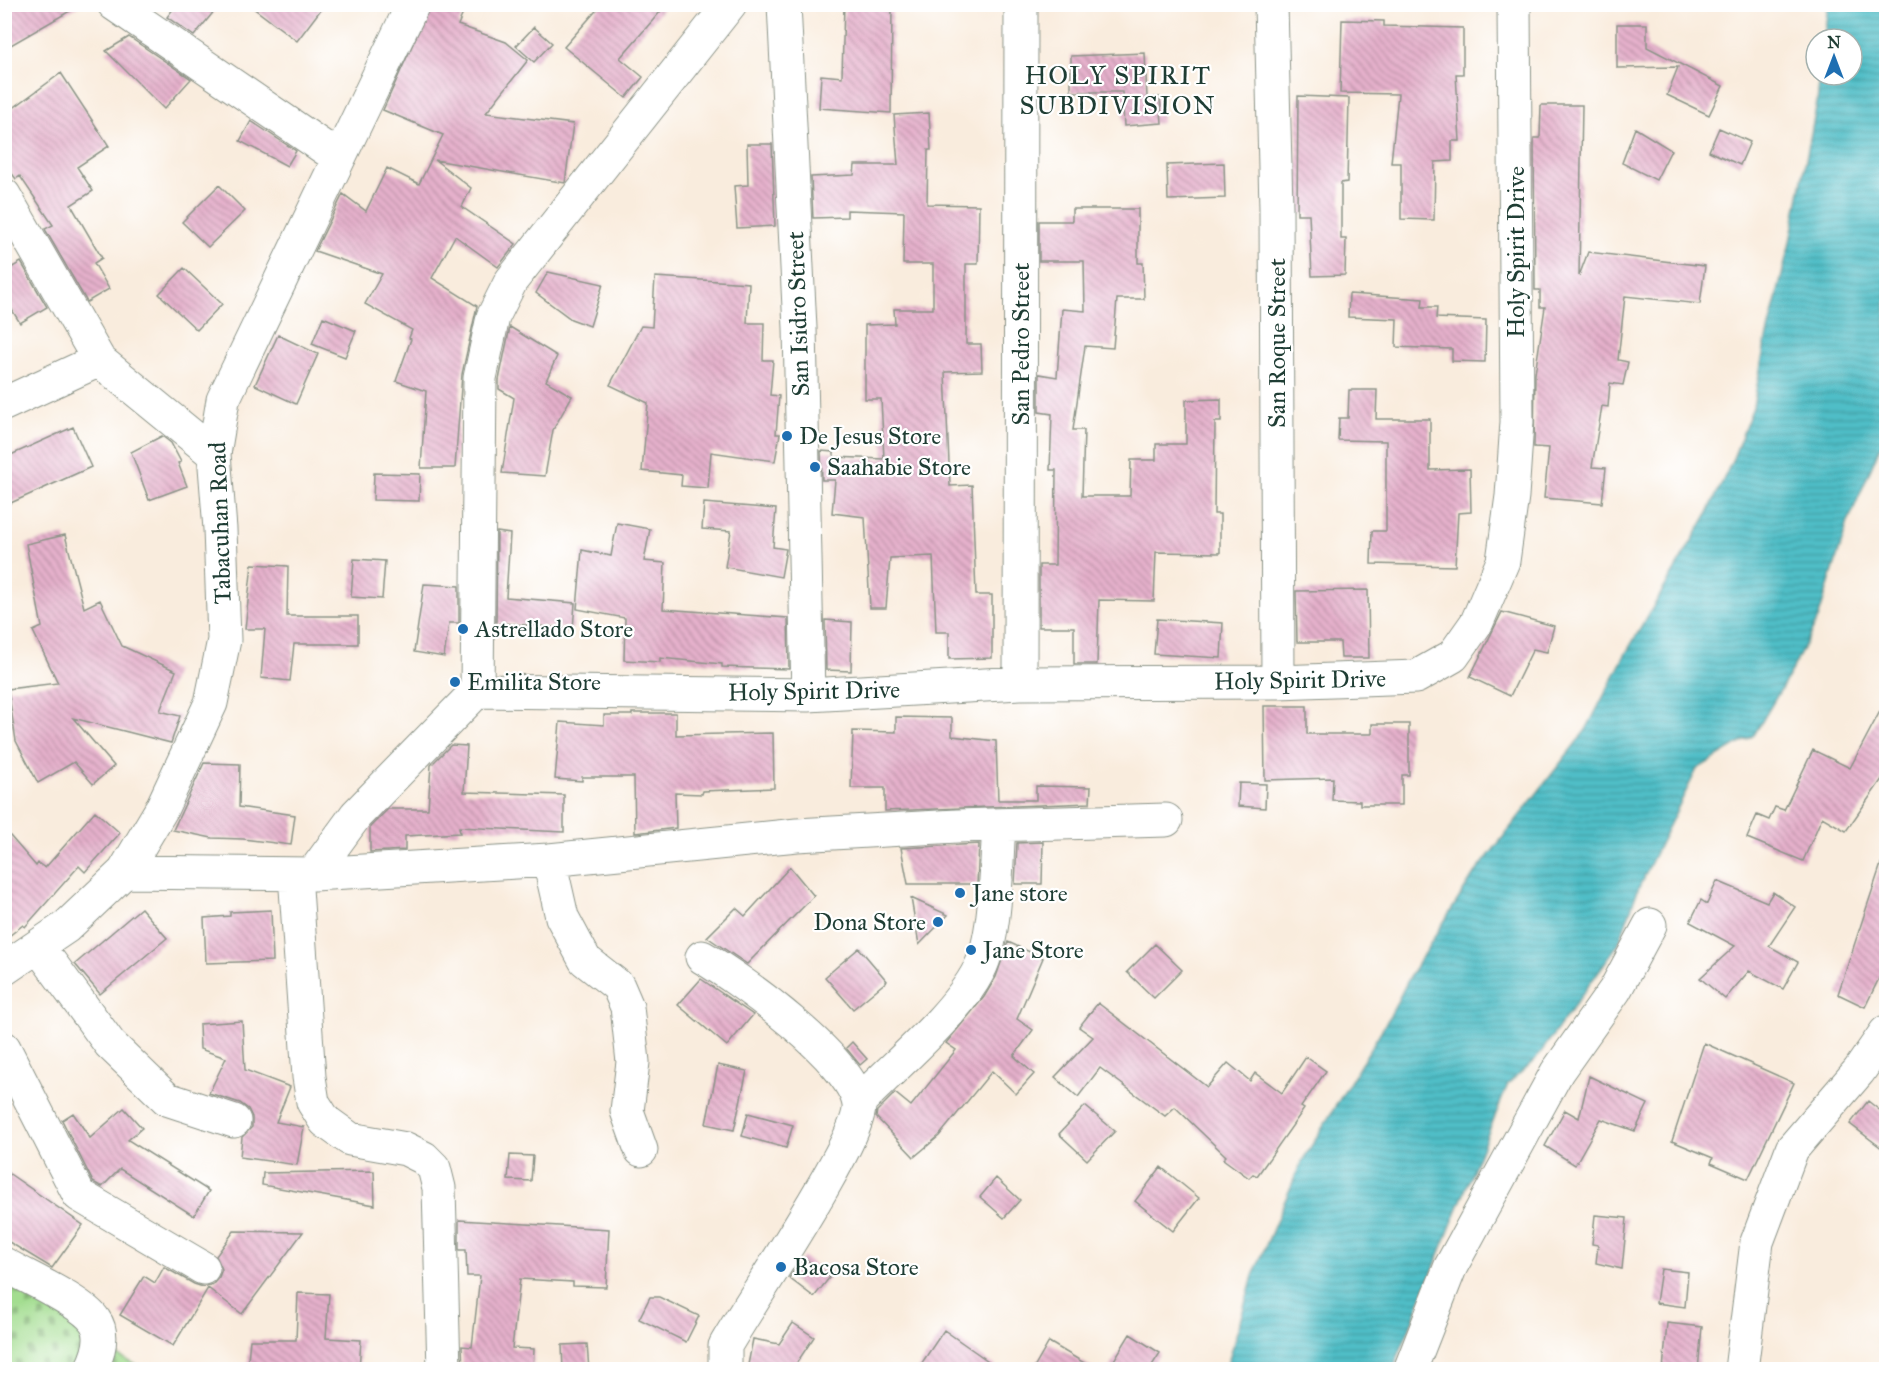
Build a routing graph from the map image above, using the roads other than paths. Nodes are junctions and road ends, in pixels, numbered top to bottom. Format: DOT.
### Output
graph roads {
  1 [pos="114,4"];
  2 [pos="413,4"];
  3 [pos="730,4"];
  4 [pos="784,4"];
  5 [pos="1021,4"];
  6 [pos="1271,4"];
  7 [pos="1514,4"];
  8 [pos="339,158"];
  9 [pos="4,195"];
  10 [pos="99,360"];
  11 [pos="4,404"];
  12 [pos="214,454"];
  13 [pos="1278,682"];
  14 [pos="1020,683"];
  15 [pos="477,691"];
  16 [pos="808,695"];
  17 [pos="1166,820"];
  18 [pos="999,825"];
  19 [pos="549,860"];
  20 [pos="124,872"];
  21 [pos="304,874"];
  22 [pos="1650,925"];
  23 [pos="38,946"];
  24 [pos="702,957"];
  25 [pos="4,969"];
  26 [pos="1887,1032"];
  27 [pos="4,1048"];
  28 [pos="859,1102"];
  29 [pos="234,1121"];
  30 [pos="641,1150"];
  31 [pos="4,1264"];
  32 [pos="203,1268"];
  33 [pos="91,1370"];
  34 [pos="444,1370"];
  35 [pos="725,1370"];
  36 [pos="1410,1370"];
  37 [pos="1740,1370"];
  1 -- 8 [label="street"];
  2 -- 8 [label="street, Tabacuhan Road"];
  3 -- 15 [label="street"];
  4 -- 16 [label="street, San Isidro Street"];
  5 -- 14 [label="street, San Pedro Street"];
  6 -- 13 [label="street, San Roque Street"];
  7 -- 13 [label="street, Holy Spirit Drive"];
  8 -- 12 [label="street, Tabacuhan Road"];
  9 -- 10 [label="street"];
  10 -- 11 [label="street"];
  10 -- 12 [label="street"];
  12 -- 20 [label="street, Tabacuhan Road"];
  13 -- 14 [label="street, Holy Spirit Drive"];
  14 -- 16 [label="street, Holy Spirit Drive"];
  15 -- 16 [label="street, Holy Spirit Drive"];
  15 -- 21 [label="street"];
  17 -- 18 [label="street"];
  18 -- 19 [label="street"];
  18 -- 28 [label="street"];
  19 -- 21 [label="street"];
  19 -- 30 [label="street"];
  20 -- 21 [label="street"];
  20 -- 23 [label="street, Tabacuhan Road"];
  21 -- 34 [label="street"];
  22 -- 36 [label="street"];
  23 -- 25 [label="street, Tabacuhan Road"];
  23 -- 29 [label="street"];
  24 -- 28 [label="street"];
  26 -- 37 [label="street"];
  27 -- 32 [label="street"];
  28 -- 35 [label="street"];
  31 -- 33 [label="street"];
}
